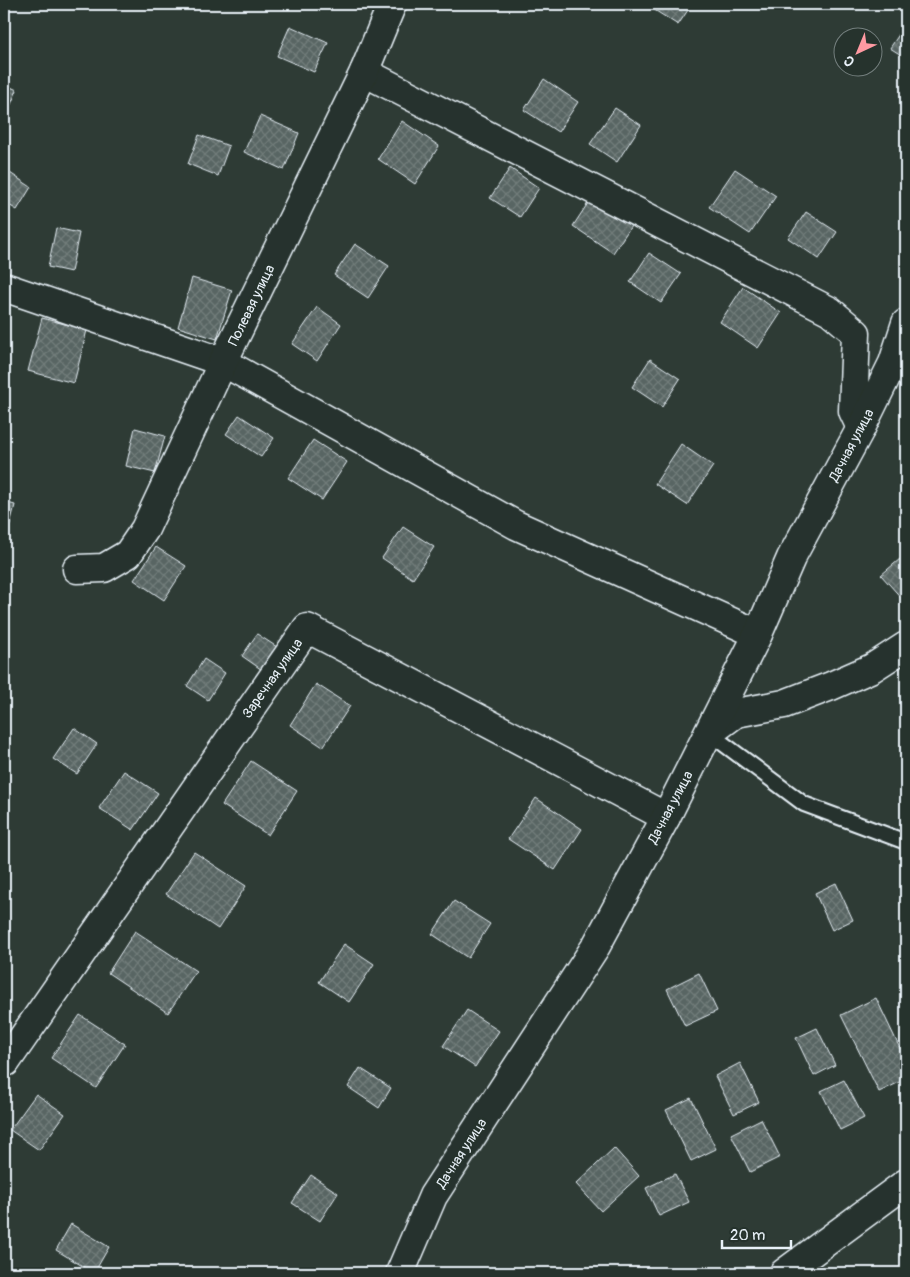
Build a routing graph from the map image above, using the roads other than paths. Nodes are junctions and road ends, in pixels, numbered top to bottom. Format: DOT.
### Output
graph roads {
  1 [pos="392,4"];
  2 [pos="364,72"];
  3 [pos="4,287"];
  4 [pos="906,322"];
  5 [pos="223,362"];
  6 [pos="861,428"];
  7 [pos="77,569"];
  8 [pos="758,634"];
  9 [pos="906,646"];
  10 [pos="708,733"];
  11 [pos="666,816"];
  12 [pos="906,842"];
  13 [pos="6,1062"];
  14 [pos="906,1183"];
  15 [pos="400,1273"];
  16 [pos="784,1273"];
  1 -- 2 [label="street, Полевая улица"];
  2 -- 5 [label="street, Полевая улица"];
  2 -- 6 [label="street"];
  3 -- 5 [label="street"];
  4 -- 6 [label="street, Дачная улица"];
  5 -- 7 [label="street, Полевая улица"];
  5 -- 8 [label="street"];
  6 -- 8 [label="street, Дачная улица"];
  8 -- 10 [label="street, Дачная улица"];
  9 -- 10 [label="street"];
  10 -- 11 [label="street, Дачная улица"];
  10 -- 12 [label="lane"];
  11 -- 13 [label="street, Заречная улица"];
  11 -- 15 [label="street, Дачная улица"];
  14 -- 16 [label="street"];
}
